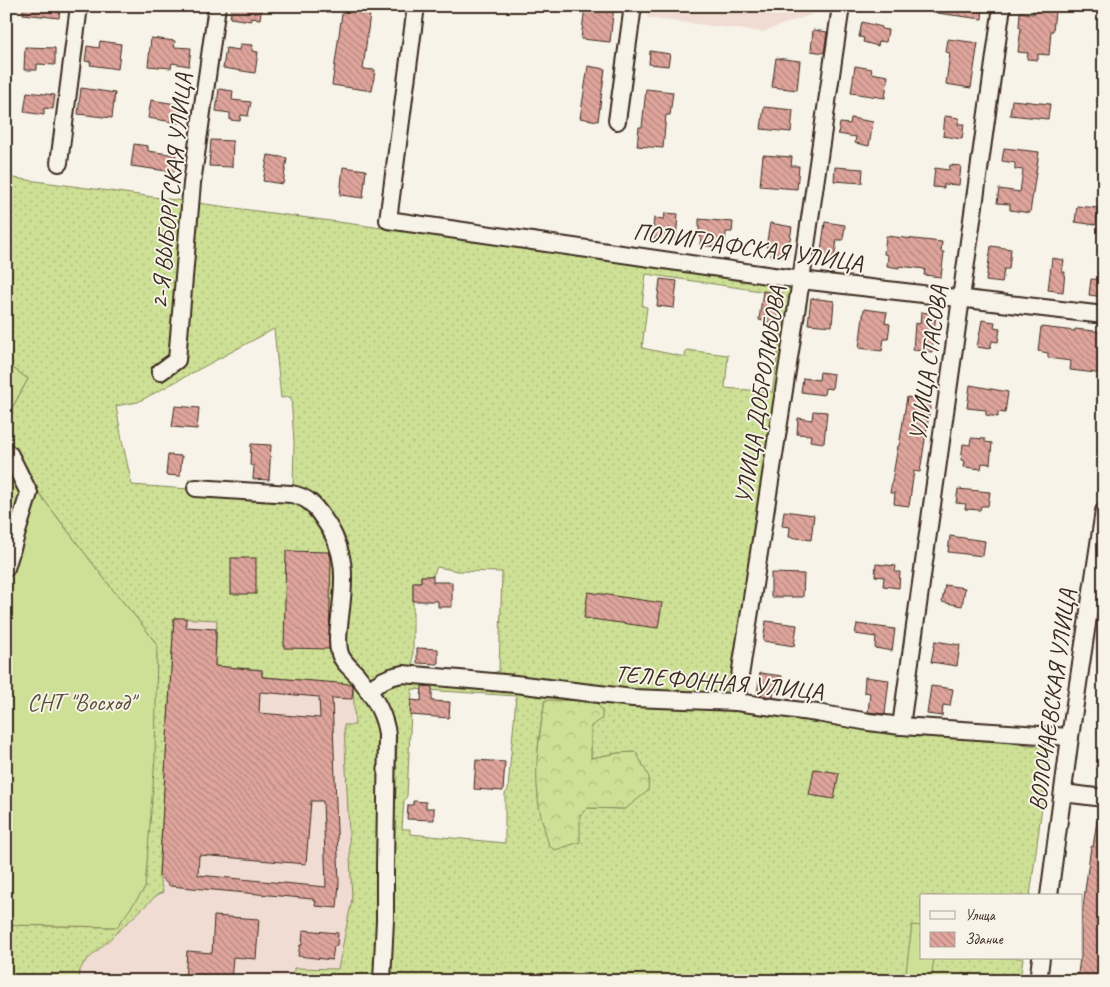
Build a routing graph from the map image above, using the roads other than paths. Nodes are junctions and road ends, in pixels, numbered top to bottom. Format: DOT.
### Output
graph roads {
  1 [pos="79,6"];
  2 [pos="217,6"];
  3 [pos="416,6"];
  4 [pos="633,6"];
  5 [pos="841,6"];
  6 [pos="1002,6"];
  7 [pos="618,120"];
  8 [pos="60,163"];
  9 [pos="802,280"];
  10 [pos="961,298"];
  11 [pos="1104,315"];
  12 [pos="160,372"];
  13 [pos="6,452"];
  14 [pos="196,488"];
  15 [pos="1104,512"];
  16 [pos="6,568"];
  17 [pos="1098,582"];
  18 [pos="368,691"];
  19 [pos="736,702"];
  20 [pos="901,726"];
  21 [pos="1070,737"];
  22 [pos="1063,793"];
  23 [pos="1104,798"];
  24 [pos="1049,894"];
  25 [pos="1041,960"];
  26 [pos="382,981"];
  27 [pos="1038,981"];
  1 -- 8 [label="street"];
  2 -- 12 [label="street, 2-Я ВЫБОРГСКАЯ УЛИЦА"];
  3 -- 9 [label="street, ПОЛИГРАФСКАЯ УЛИЦА"];
  4 -- 7 [label="street"];
  5 -- 9 [label="street, УЛИЦА ДОБРОЛЮБОВА"];
  6 -- 10 [label="street, УЛИЦА СТАСОВА"];
  9 -- 10 [label="street, ПОЛИГРАФСКАЯ УЛИЦА"];
  9 -- 19 [label="street, УЛИЦА ДОБРОЛЮБОВА"];
  10 -- 11 [label="street, ПОЛИГРАФСКАЯ УЛИЦА"];
  10 -- 20 [label="street, УЛИЦА СТАСОВА"];
  13 -- 16 [label="street"];
  14 -- 18 [label="street"];
  15 -- 17 [label="street, ВОЛОЧАЕВСКАЯ УЛИЦА"];
  17 -- 21 [label="street, ВОЛОЧАЕВСКАЯ УЛИЦА"];
  18 -- 19 [label="street, ТЕЛЕФОННАЯ УЛИЦА"];
  18 -- 26 [label="street"];
  19 -- 20 [label="street, ТЕЛЕФОННАЯ УЛИЦА"];
  20 -- 21 [label="street, ТЕЛЕФОННАЯ УЛИЦА"];
  21 -- 22 [label="street, ВОЛОЧАЕВСКАЯ УЛИЦА"];
  22 -- 23 [label="street"];
  22 -- 24 [label="street, ВОЛОЧАЕВСКАЯ УЛИЦА"];
  25 -- 27 [label="street"];
}
